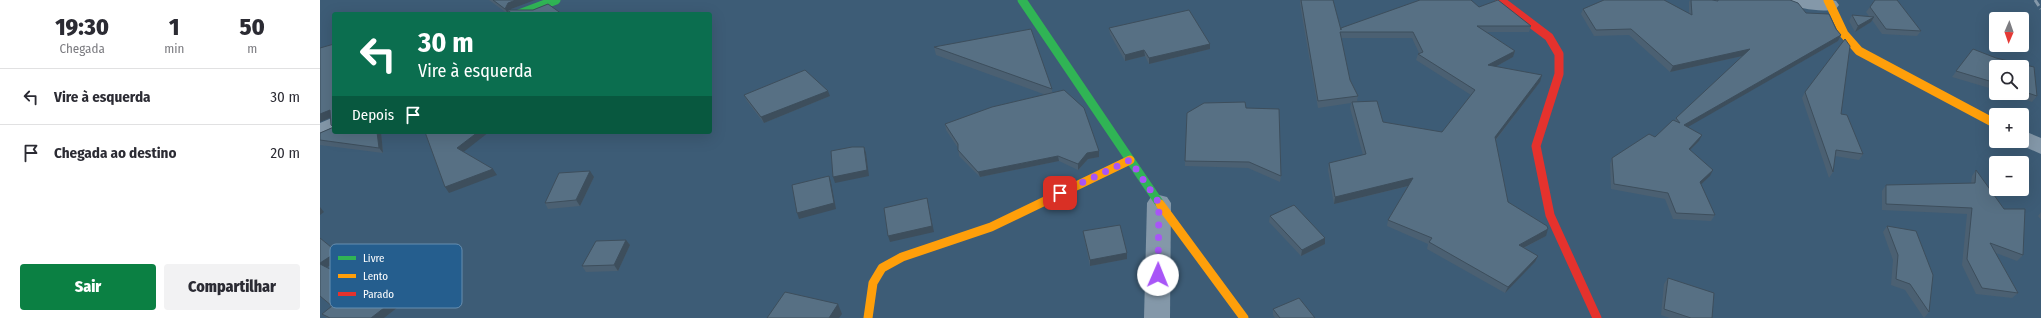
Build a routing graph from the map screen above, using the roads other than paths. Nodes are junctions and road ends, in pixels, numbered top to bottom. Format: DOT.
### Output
graph roads {
  1 [pos="556,0"];
  2 [pos="1022,0"];
  3 [pos="1500,0"];
  4 [pos="1791,0"];
  5 [pos="1829,3"];
  6 [pos="523,12"];
  7 [pos="1989,120"];
  8 [pos="332,125"];
  9 [pos="320,133"];
  10 [pos="2029,141"];
  11 [pos="2041,147"];
  12 [pos="1130,160"];
  13 [pos="1159,203"];
  14 [pos="868,318"];
  15 [pos="1157,318"];
  16 [pos="1244,318"];
  17 [pos="1597,318"];
  1 -- 6 [label="street"];
  2 -- 12 [label="street"];
  3 -- 17 [label="street"];
  4 -- 5 [label="street"];
  5 -- 7 [label="street"];
  8 -- 9 [label="street"];
  10 -- 11 [label="street"];
  12 -- 13 [label="street"];
  12 -- 14 [label="street"];
  13 -- 15 [label="street"];
  13 -- 16 [label="street"];
}
